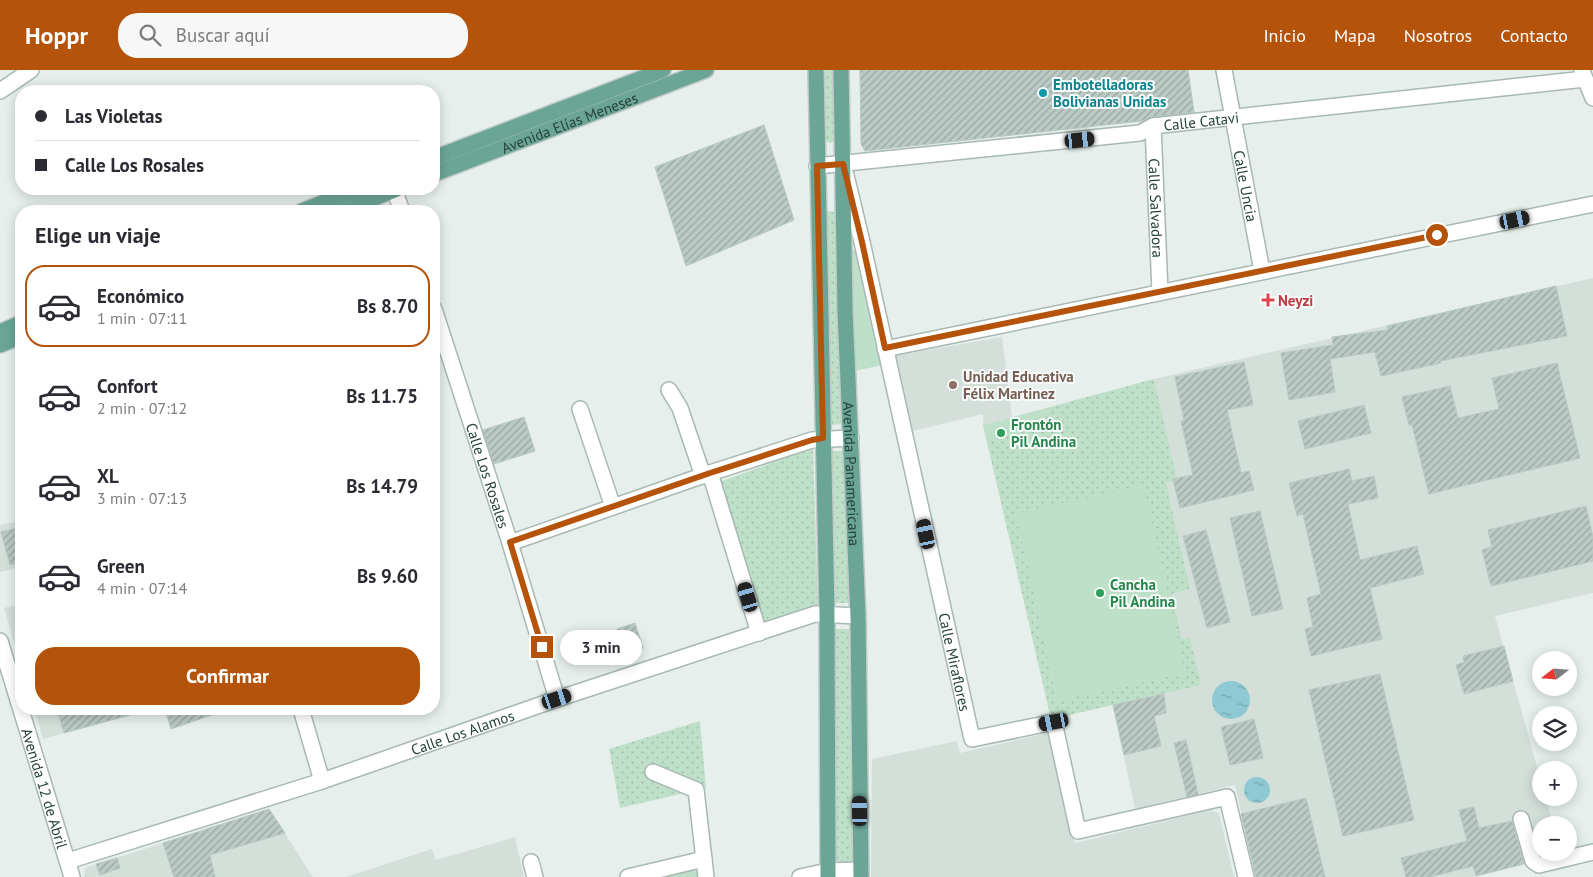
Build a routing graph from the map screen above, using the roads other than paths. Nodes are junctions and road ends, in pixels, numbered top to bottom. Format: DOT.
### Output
graph roads {
  1 [pos="31,70"];
  2 [pos="663,70"];
  3 [pos="706,70"];
  4 [pos="816,70"];
  5 [pos="841,70"];
  6 [pos="1224,70"];
  7 [pos="1583,75"];
  8 [pos="0,91"];
  9 [pos="1593,98"];
  10 [pos="1234,118"];
  11 [pos="1153,126"];
  12 [pos="440,156"];
  13 [pos="843,164"];
  14 [pos="817,166"];
  15 [pos="440,172"];
  16 [pos="347,195"];
  17 [pos="381,195"];
  18 [pos="1593,204"];
  19 [pos="331,205"];
  20 [pos="356,205"];
  21 [pos="1262,271"];
  22 [pos="1160,292"];
  23 [pos="15,326"];
  24 [pos="440,327"];
  25 [pos="0,332"];
  26 [pos="15,339"];
  27 [pos="0,345"];
  28 [pos="885,348"];
  29 [pos="669,390"];
  30 [pos="580,409"];
  31 [pos="823,438"];
  32 [pos="851,438"];
  33 [pos="706,475"];
  34 [pos="613,507"];
  35 [pos="510,542"];
  36 [pos="827,615"];
  37 [pos="858,616"];
  38 [pos="759,633"];
  39 [pos="0,641"];
  40 [pos="15,690"];
  41 [pos="557,699"];
  42 [pos="23,715"];
  43 [pos="302,715"];
  44 [pos="653,772"];
  45 [pos="322,780"];
  46 [pos="1521,819"];
  47 [pos="1593,852"];
  48 [pos="704,860"];
  49 [pos="68,861"];
  50 [pos="531,862"];
  51 [pos="861,873"];
  52 [pos="828,874"];
  53 [pos="72,877"];
  54 [pos="535,877"];
  55 [pos="628,877"];
  56 [pos="706,877"];
  57 [pos="800,877"];
  58 [pos="1246,877"];
  1 -- 8 [label="street"];
  2 -- 12 [label="main road, Avenida Elías Meneses"];
  3 -- 15 [label="main road, Avenida Elías Meneses"];
  4 -- 14 [label="main road, Avenida Panamericana"];
  5 -- 13 [label="main road, Avenida Panamericana"];
  6 -- 10 [label="street, Calle Uncia"];
  7 -- 9 [label="street"];
  7 -- 10 [label="street, Calle Catavi"];
  10 -- 11 [label="street, Calle Catavi"];
  10 -- 21 [label="street, Calle Uncia"];
  11 -- 13 [label="street, Calle Catavi"];
  11 -- 22 [label="street, Calle Salvadora"];
  13 -- 14 [label="street, Calle Catavi"];
  13 -- 28 [label="street, Calle Miraflores"];
  13 -- 32 [label="main road, Avenida Panamericana"];
  14 -- 31 [label="main road, Avenida Panamericana"];
  16 -- 19 [label="main road"];
  17 -- 20 [label="main road"];
  18 -- 21 [label="street"];
  21 -- 22 [label="street"];
  22 -- 28 [label="street"];
  23 -- 25 [label="main road"];
  24 -- 35 [label="street, Calle Los Rosales"];
  26 -- 27 [label="main road"];
  28 -- 58 [label="street, Calle Miraflores"];
  29 -- 33 [label="street"];
  30 -- 34 [label="street"];
  31 -- 32 [label="street"];
  31 -- 33 [label="street"];
  31 -- 36 [label="main road, Avenida Panamericana"];
  32 -- 37 [label="main road, Avenida Panamericana"];
  33 -- 34 [label="street"];
  33 -- 38 [label="street"];
  34 -- 35 [label="street"];
  35 -- 41 [label="street, Calle Los Rosales"];
  36 -- 37 [label="street, Calle Los Alamos"];
  36 -- 38 [label="street, Calle Los Alamos"];
  36 -- 52 [label="main road, Avenida Panamericana"];
  37 -- 51 [label="main road, Avenida Panamericana"];
  38 -- 41 [label="street, Calle Los Alamos"];
  39 -- 40 [label="street, Avenida 12 de Abril"];
  41 -- 45 [label="street, Calle Los Alamos"];
  42 -- 49 [label="street, Avenida 12 de Abril"];
  43 -- 45 [label="street"];
  44 -- 48 [label="street"];
  45 -- 49 [label="street, Calle Los Alamos"];
  46 -- 47 [label="street"];
  48 -- 55 [label="street"];
  48 -- 56 [label="street"];
  49 -- 53 [label="street, Avenida 12 de Abril"];
  50 -- 54 [label="street"];
  51 -- 52 [label="street"];
  52 -- 57 [label="street"];
}
